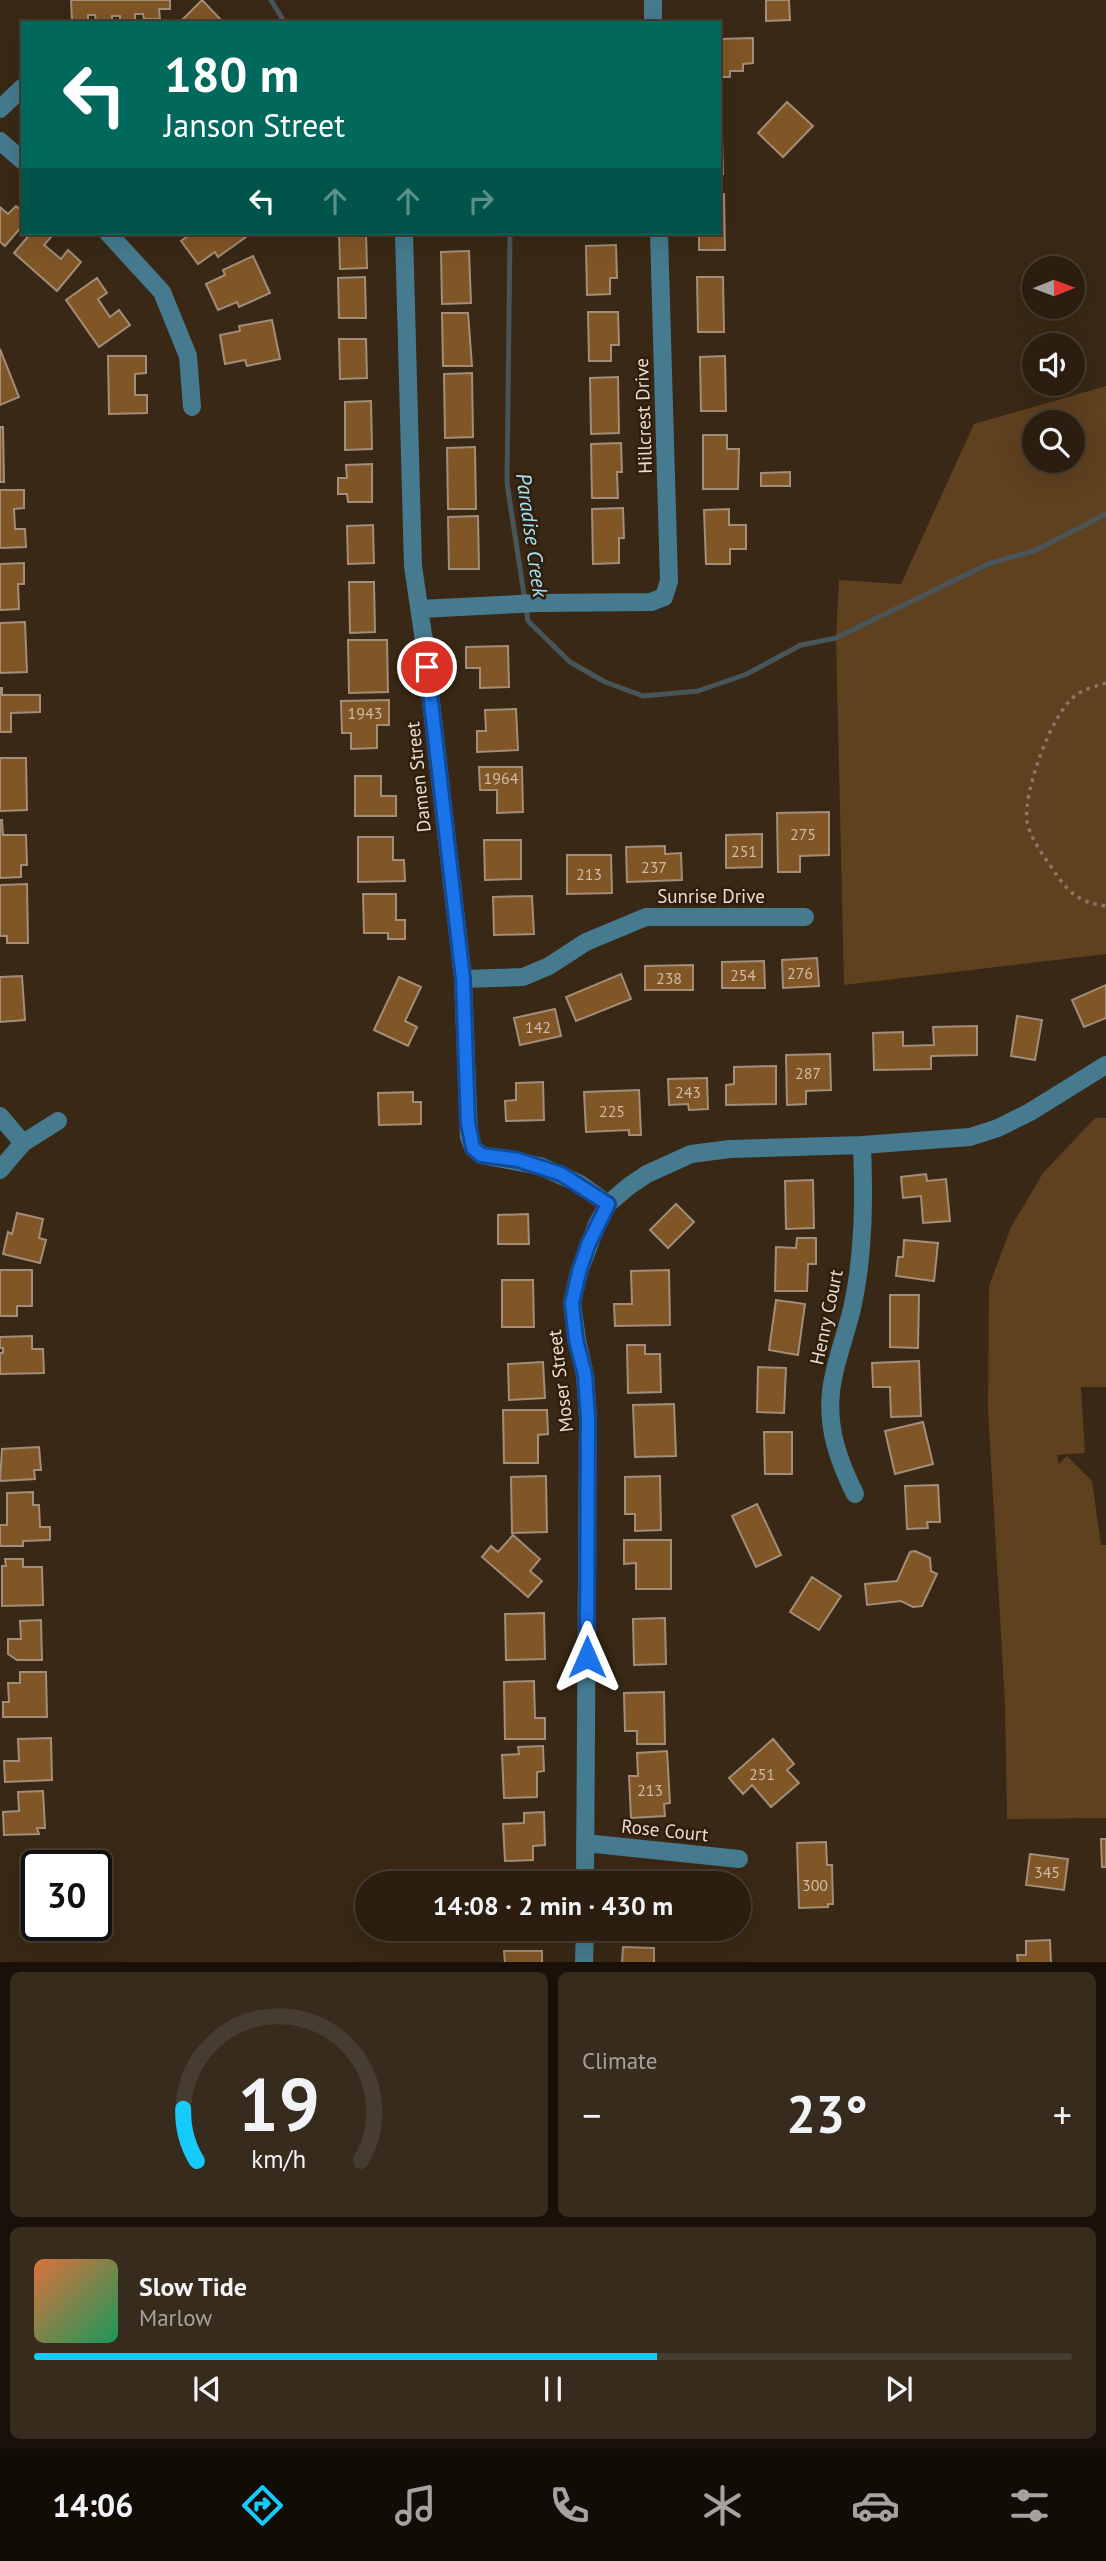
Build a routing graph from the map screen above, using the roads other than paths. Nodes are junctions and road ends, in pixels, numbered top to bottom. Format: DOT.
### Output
graph roads {
  1 [pos="653,0"];
  2 [pos="653,21"];
  3 [pos="21,89"];
  4 [pos="0,109"];
  5 [pos="0,141"];
  6 [pos="21,159"];
  7 [pos="110,235"];
  8 [pos="404,235"];
  9 [pos="659,235"];
  10 [pos="191,407"];
  11 [pos="420,609"];
  12 [pos="805,917"];
  13 [pos="463,979"];
  14 [pos="1106,1065"];
  15 [pos="0,1116"];
  16 [pos="58,1121"];
  17 [pos="23,1143"];
  18 [pos="862,1145"];
  19 [pos="0,1170"];
  20 [pos="608,1204"];
  21 [pos="855,1494"];
  22 [pos="585,1843"];
  23 [pos="739,1859"];
  24 [pos="585,1871"];
  25 [pos="584,1941"];
  26 [pos="584,1962"];
  1 -- 2 [label="street"];
  3 -- 4 [label="street"];
  5 -- 6 [label="street"];
  7 -- 10 [label="street"];
  8 -- 11 [label="street, Damen Street"];
  9 -- 11 [label="street, Hillcrest Drive"];
  11 -- 13 [label="street, Damen Street"];
  12 -- 13 [label="street, Sunrise Drive"];
  13 -- 20 [label="street, Damen Street"];
  14 -- 18 [label="street, Moser Street"];
  15 -- 17 [label="street"];
  16 -- 17 [label="street"];
  17 -- 19 [label="street"];
  18 -- 20 [label="street, Moser Street"];
  18 -- 21 [label="street, Henry Court"];
  20 -- 22 [label="street, Moser Street"];
  22 -- 23 [label="street, Rose Court"];
  22 -- 24 [label="street, Moser Street"];
  25 -- 26 [label="street"];
}
